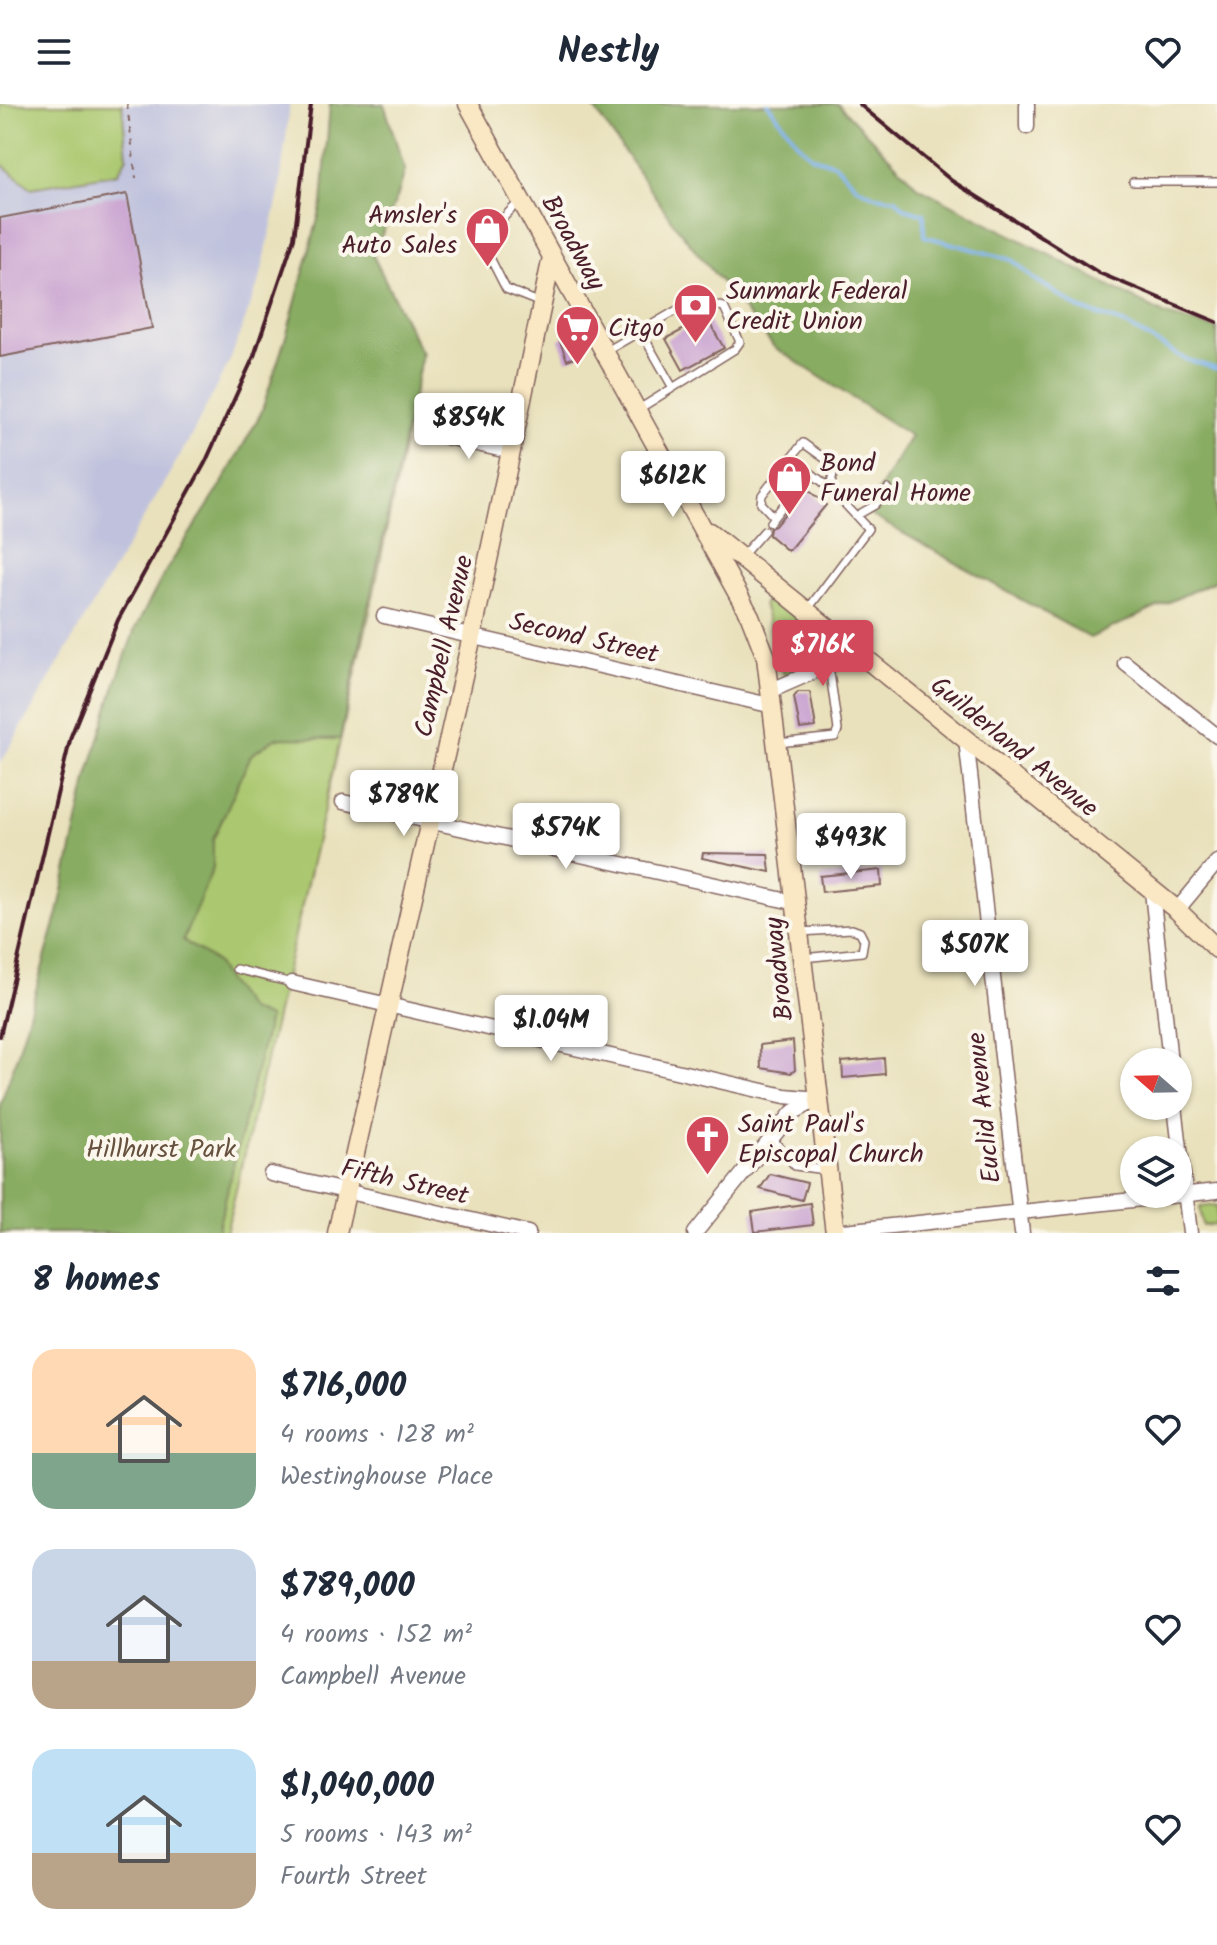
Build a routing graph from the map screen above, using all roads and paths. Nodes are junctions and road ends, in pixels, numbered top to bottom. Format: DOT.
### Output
graph roads {
  1 [pos="127,104"];
  2 [pos="468,104"];
  3 [pos="1027,104"];
  4 [pos="1027,127"];
  5 [pos="136,178"];
  6 [pos="1133,182"];
  7 [pos="1217,182"];
  8 [pos="521,200"];
  9 [pos="552,257"];
  10 [pos="543,304"];
  11 [pos="640,330"];
  12 [pos="605,352"];
  13 [pos="673,388"];
  14 [pos="637,410"];
  15 [pos="434,434"];
  16 [pos="512,452"];
  17 [pos="792,457"];
  18 [pos="810,472"];
  19 [pos="830,488"];
  20 [pos="888,489"];
  21 [pos="856,516"];
  22 [pos="702,527"];
  23 [pos="764,531"];
  24 [pos="741,558"];
  25 [pos="807,611"];
  26 [pos="384,616"];
  27 [pos="472,636"];
  28 [pos="859,652"];
  29 [pos="1125,663"];
  30 [pos="829,665"];
  31 [pos="773,698"];
  32 [pos="1217,736"];
  33 [pos="966,739"];
  34 [pos="778,743"];
  35 [pos="343,802"];
  36 [pos="429,822"];
  37 [pos="1217,862"];
  38 [pos="1152,891"];
  39 [pos="797,903"];
  40 [pos="1177,910"];
  41 [pos="800,932"];
  42 [pos="1217,949"];
  43 [pos="803,958"];
  44 [pos="236,969"];
  45 [pos="292,983"];
  46 [pos="389,1007"];
  47 [pos="1169,1048"];
  48 [pos="818,1099"];
  49 [pos="772,1138"];
  50 [pos="827,1170"];
  51 [pos="271,1174"];
  52 [pos="1217,1191"];
  53 [pos="345,1192"];
  54 [pos="1192,1194"];
  55 [pos="1120,1202"];
  56 [pos="1187,1208"];
  57 [pos="1019,1212"];
  58 [pos="337,1233"];
  59 [pos="528,1233"];
  60 [pos="695,1233"];
  61 [pos="835,1233"];
  62 [pos="1022,1233"];
  63 [pos="1190,1233"];
  1 -- 5 [label="path"];
  2 -- 8 [label="street, Broadway"];
  3 -- 4 [label="street"];
  6 -- 7 [label="lane"];
  8 -- 9 [label="street, Broadway"];
  8 -- 10 [label="lane"];
  9 -- 10 [label="street, Campbell Avenue"];
  9 -- 12 [label="street, Broadway"];
  10 -- 16 [label="street, Campbell Avenue"];
  11 -- 12 [label="lane"];
  11 -- 13 [label="lane"];
  11 -- 13 [label="lane"];
  12 -- 14 [label="street, Broadway"];
  13 -- 14 [label="lane"];
  14 -- 22 [label="street, Broadway"];
  15 -- 16 [label="street"];
  16 -- 27 [label="street, Campbell Avenue"];
  17 -- 18 [label="lane"];
  17 -- 18 [label="lane"];
  17 -- 19 [label="lane"];
  18 -- 19 [label="lane"];
  19 -- 21 [label="lane"];
  20 -- 21 [label="lane"];
  21 -- 25 [label="lane"];
  22 -- 24 [label="street, Guilderland Avenue"];
  22 -- 31 [label="street, Broadway"];
  23 -- 24 [label="lane"];
  24 -- 25 [label="street, Guilderland Avenue"];
  25 -- 28 [label="street, Guilderland Avenue"];
  26 -- 27 [label="street, Second Street"];
  27 -- 31 [label="street, Second Street"];
  27 -- 36 [label="street, Campbell Avenue"];
  28 -- 30 [label="street"];
  28 -- 33 [label="street, Guilderland Avenue"];
  29 -- 32 [label="street"];
  30 -- 31 [label="street"];
  30 -- 34 [label="lane"];
  31 -- 34 [label="street, Broadway"];
  33 -- 38 [label="street, Guilderland Avenue"];
  33 -- 57 [label="street, Euclid Avenue"];
  34 -- 39 [label="street, Broadway"];
  35 -- 36 [label="street"];
  36 -- 39 [label="street"];
  36 -- 46 [label="street, Campbell Avenue"];
  37 -- 40 [label="street"];
  38 -- 40 [label="street, Guilderland Avenue"];
  38 -- 47 [label="street"];
  39 -- 41 [label="street, Broadway"];
  40 -- 42 [label="street, Guilderland Avenue"];
  41 -- 43 [label="street, Broadway"];
  41 -- 43 [label="lane"];
  43 -- 48 [label="street, Broadway"];
  44 -- 45 [label="lane"];
  45 -- 46 [label="street"];
  46 -- 48 [label="street"];
  46 -- 53 [label="street, Campbell Avenue"];
  48 -- 49 [label="street"];
  48 -- 50 [label="street, Broadway"];
  49 -- 50 [label="lane"];
  49 -- 60 [label="street"];
  50 -- 61 [label="street, Broadway"];
  51 -- 53 [label="street, Fifth Street"];
  52 -- 54 [label="street"];
  53 -- 58 [label="street, Campbell Avenue"];
  53 -- 59 [label="street, Fifth Street"];
  55 -- 57 [label="street"];
  56 -- 63 [label="street"];
  57 -- 61 [label="street"];
  57 -- 62 [label="street, Euclid Avenue"];
}
